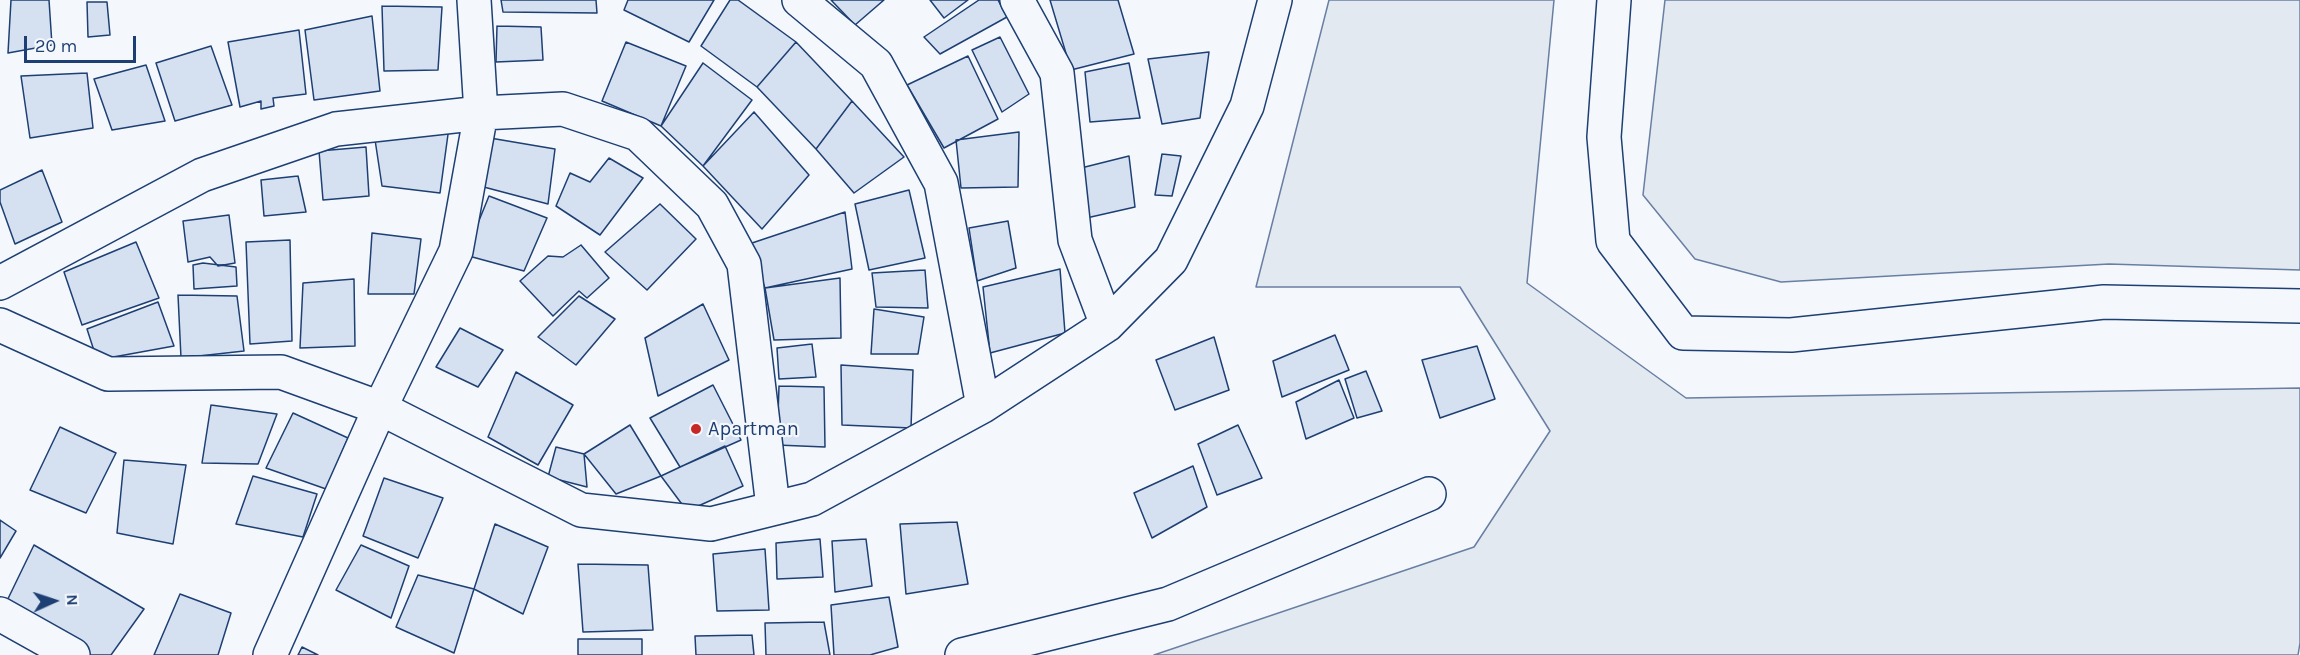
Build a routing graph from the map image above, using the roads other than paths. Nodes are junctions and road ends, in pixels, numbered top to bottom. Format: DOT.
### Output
graph roads {
  1 [pos="474,0"];
  2 [pos="799,0"];
  3 [pos="1017,0"];
  4 [pos="1275,0"];
  5 [pos="1614,0"];
  6 [pos="482,113"];
  7 [pos="0,283"];
  8 [pos="2300,306"];
  9 [pos="0,325"];
  10 [pos="1107,326"];
  11 [pos="983,406"];
  12 [pos="380,408"];
  13 [pos="1429,494"];
  14 [pos="773,507"];
  15 [pos="0,614"];
  16 [pos="73,655"];
  17 [pos="270,655"];
  18 [pos="962,655"];
  1 -- 6 [label="street"];
  2 -- 11 [label="street"];
  3 -- 10 [label="street"];
  4 -- 10 [label="street"];
  5 -- 8 [label="street"];
  6 -- 7 [label="street"];
  6 -- 12 [label="street"];
  6 -- 14 [label="street"];
  9 -- 12 [label="street"];
  10 -- 11 [label="street"];
  11 -- 14 [label="street"];
  12 -- 14 [label="street"];
  12 -- 17 [label="street"];
  13 -- 18 [label="street"];
  15 -- 16 [label="street"];
}
